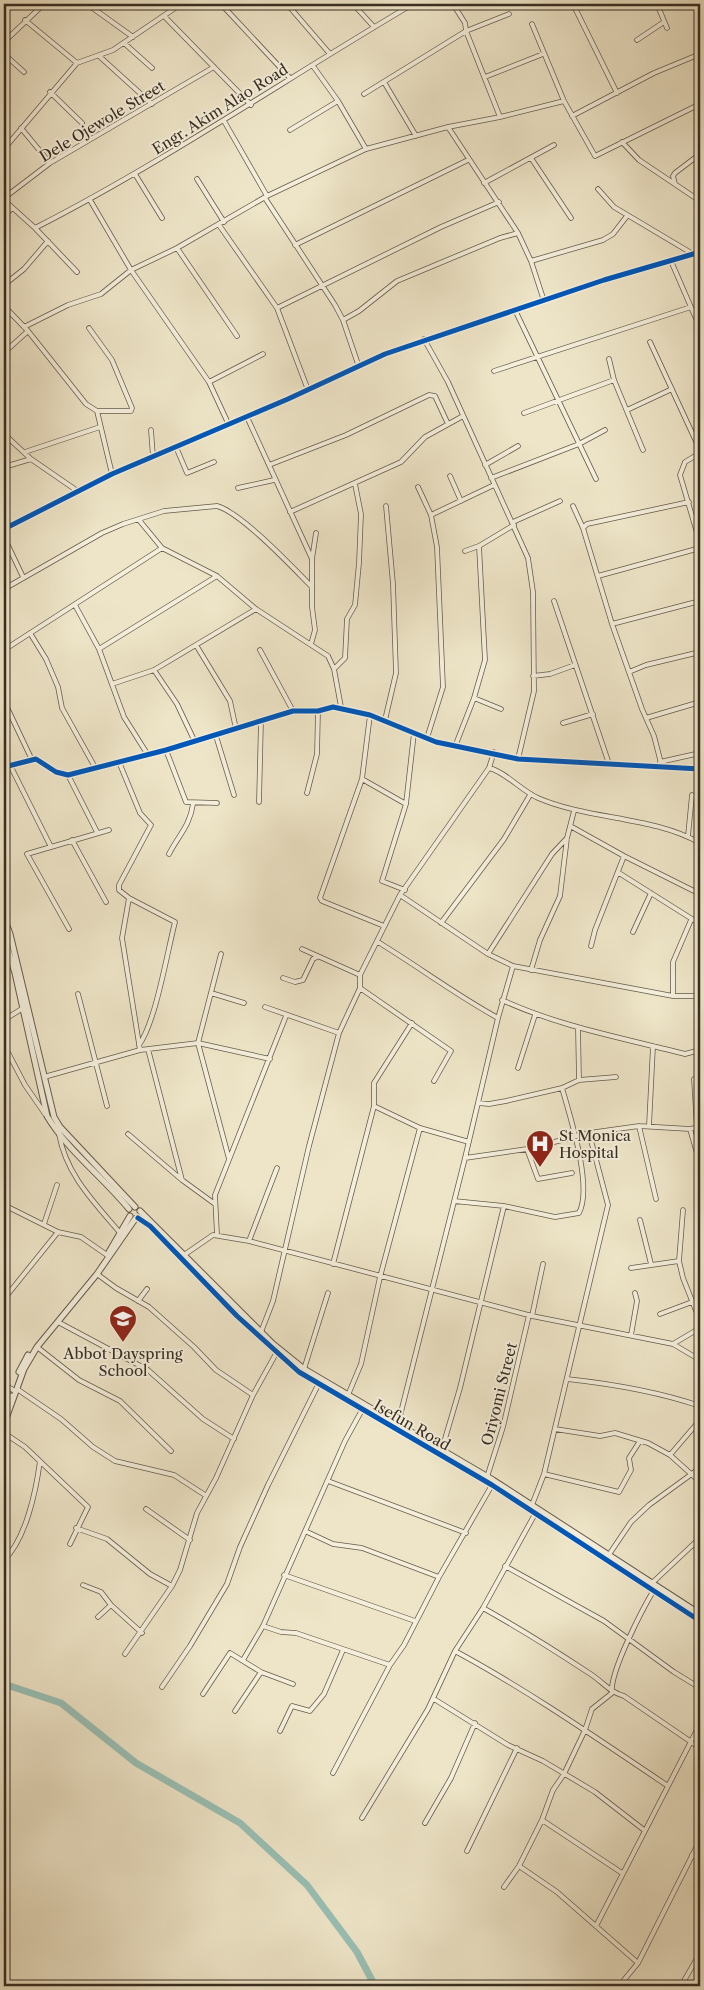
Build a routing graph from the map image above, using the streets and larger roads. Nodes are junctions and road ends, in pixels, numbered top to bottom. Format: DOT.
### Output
graph roads {
  1 [pos="44,4"];
  2 [pos="87,4"];
  3 [pos="171,4"];
  4 [pos="181,4"];
  5 [pos="221,4"];
  6 [pos="287,4"];
  7 [pos="353,4"];
  8 [pos="413,4"];
  9 [pos="453,4"];
  10 [pos="573,4"];
  11 [pos="657,4"];
  12 [pos="176,7"];
  13 [pos="509,14"];
  14 [pos="164,16"];
  15 [pos="25,20"];
  16 [pos="664,22"];
  17 [pos="532,24"];
  18 [pos="374,27"];
  19 [pos="667,28"];
  20 [pos="466,31"];
  21 [pos="133,37"];
  22 [pos="637,40"];
  23 [pos="4,42"];
  24 [pos="124,43"];
  25 [pos="4,54"];
  26 [pos="330,54"];
  27 [pos="542,54"];
  28 [pos="700,54"];
  29 [pos="99,56"];
  30 [pos="77,63"];
  31 [pos="313,66"];
  32 [pos="214,67"];
  33 [pos="152,68"];
  34 [pos="24,72"];
  35 [pos="485,77"];
  36 [pos="290,78"];
  37 [pos="384,82"];
  38 [pos="50,92"];
  39 [pos="617,93"];
  40 [pos="364,94"];
  41 [pos="338,101"];
  42 [pos="564,101"];
  43 [pos="152,104"];
  44 [pos="700,104"];
  45 [pos="251,105"];
  46 [pos="572,116"];
  47 [pos="500,117"];
  48 [pos="224,121"];
  49 [pos="82,123"];
  50 [pos="448,127"];
  51 [pos="21,128"];
  52 [pos="290,130"];
  53 [pos="416,136"];
  54 [pos="622,142"];
  55 [pos="554,145"];
  56 [pos="4,149"];
  57 [pos="366,149"];
  58 [pos="700,154"];
  59 [pos="531,158"];
  60 [pos="468,160"];
  61 [pos="50,163"];
  62 [pos="134,174"];
  63 [pos="198,180"];
  64 [pos="484,183"];
  65 [pos="675,184"];
  66 [pos="598,189"];
  67 [pos="266,197"];
  68 [pos="4,199"];
  69 [pos="90,200"];
  70 [pos="700,201"];
  71 [pos="499,202"];
  72 [pos="12,208"];
  73 [pos="627,216"];
  74 [pos="4,217"];
  75 [pos="162,218"];
  76 [pos="571,218"];
  77 [pos="224,222"];
  78 [pos="219,225"];
  79 [pos="35,228"];
  80 [pos="518,233"];
  81 [pos="48,241"];
  82 [pos="294,244"];
  83 [pos="177,248"];
  84 [pos="697,253"];
  85 [pos="700,260"];
  86 [pos="531,261"];
  87 [pos="672,261"];
  88 [pos="131,270"];
  89 [pos="78,272"];
  90 [pos="322,284"];
  91 [pos="4,285"];
  92 [pos="544,301"];
  93 [pos="4,306"];
  94 [pos="691,307"];
  95 [pos="277,308"];
  96 [pos="515,310"];
  97 [pos="343,320"];
  98 [pos="24,327"];
  99 [pos="90,328"];
  100 [pos="700,328"];
  101 [pos="28,331"];
  102 [pos="237,336"];
  103 [pos="424,339"];
  104 [pos="650,342"];
  105 [pos="7,350"];
  106 [pos="263,354"];
  107 [pos="536,356"];
  108 [pos="609,359"];
  109 [pos="359,367"];
  110 [pos="494,371"];
  111 [pos="614,380"];
  112 [pos="209,382"];
  113 [pos="672,389"];
  114 [pos="308,390"];
  115 [pos="558,401"];
  116 [pos="627,410"];
  117 [pos="97,411"];
  118 [pos="524,413"];
  119 [pos="463,416"];
  120 [pos="247,417"];
  121 [pos="228,424"];
  122 [pos="448,424"];
  123 [pos="100,427"];
  124 [pos="151,430"];
  125 [pos="605,430"];
  126 [pos="4,434"];
  127 [pos="579,444"];
  128 [pos="518,446"];
  129 [pos="176,447"];
  130 [pos="643,450"];
  131 [pos="25,452"];
  132 [pos="700,452"];
  133 [pos="153,457"];
  134 [pos="31,459"];
  135 [pos="214,462"];
  136 [pos="268,465"];
  137 [pos="485,465"];
  138 [pos="4,467"];
  139 [pos="112,474"];
  140 [pos="450,476"];
  141 [pos="491,478"];
  142 [pos="596,479"];
  143 [pos="274,480"];
  144 [pos="355,484"];
  145 [pos="494,485"];
  146 [pos="418,486"];
  147 [pos="238,488"];
  148 [pos="76,490"];
  149 [pos="461,501"];
  150 [pos="560,502"];
  151 [pos="689,502"];
  152 [pos="386,506"];
  153 [pos="573,506"];
  154 [pos="290,512"];
  155 [pos="431,515"];
  156 [pos="139,520"];
  157 [pos="513,524"];
  158 [pos="582,528"];
  159 [pos="4,529"];
  160 [pos="316,532"];
  161 [pos="4,537"];
  162 [pos="700,543"];
  163 [pos="479,546"];
  164 [pos="162,548"];
  165 [pos="700,548"];
  166 [pos="465,550"];
  167 [pos="312,559"];
  168 [pos="23,576"];
  169 [pos="217,576"];
  170 [pos="598,576"];
  171 [pos="312,587"];
  172 [pos="4,589"];
  173 [pos="554,601"];
  174 [pos="700,601"];
  175 [pos="75,605"];
  176 [pos="256,609"];
  177 [pos="612,624"];
  178 [pos="30,633"];
  179 [pos="311,644"];
  180 [pos="196,646"];
  181 [pos="98,648"];
  182 [pos="4,650"];
  183 [pos="260,650"];
  184 [pos="700,652"];
  185 [pos="575,665"];
  186 [pos="334,669"];
  187 [pos="154,670"];
  188 [pos="629,672"];
  189 [pos="534,676"];
  190 [pos="112,684"];
  191 [pos="474,698"];
  192 [pos="4,701"];
  193 [pos="700,702"];
  194 [pos="342,707"];
  195 [pos="318,710"];
  196 [pos="501,710"];
  197 [pos="292,712"];
  198 [pos="593,714"];
  199 [pos="370,715"];
  200 [pos="646,718"];
  201 [pos="385,720"];
  202 [pos="261,721"];
  203 [pos="564,723"];
  204 [pos="236,729"];
  205 [pos="414,733"];
  206 [pos="216,736"];
  207 [pos="427,738"];
  208 [pos="195,742"];
  209 [pos="456,744"];
  210 [pos="166,750"];
  211 [pos="494,752"];
  212 [pos="700,753"];
  213 [pos="148,755"];
  214 [pos="518,759"];
  215 [pos="32,760"];
  216 [pos="119,762"];
  217 [pos="609,764"];
  218 [pos="10,765"];
  219 [pos="661,765"];
  220 [pos="4,767"];
  221 [pos="489,768"];
  222 [pos="96,769"];
  223 [pos="700,769"];
  224 [pos="68,775"];
  225 [pos="362,779"];
  226 [pos="307,793"];
  227 [pos="234,794"];
  228 [pos="530,794"];
  229 [pos="692,795"];
  230 [pos="259,802"];
  231 [pos="217,803"];
  232 [pos="193,804"];
  233 [pos="406,804"];
  234 [pos="574,811"];
  235 [pos="572,827"];
  236 [pos="109,830"];
  237 [pos="97,832"];
  238 [pos="688,836"];
  239 [pos="567,838"];
  240 [pos="72,840"];
  241 [pos="700,843"];
  242 [pos="50,845"];
  243 [pos="168,854"];
  244 [pos="624,856"];
  245 [pos="620,873"];
  246 [pos="405,890"];
  247 [pos="651,893"];
  248 [pos="700,894"];
  249 [pos="400,895"];
  250 [pos="129,898"];
  251 [pos="106,902"];
  252 [pos="4,918"];
  253 [pos="691,920"];
  254 [pos="441,923"];
  255 [pos="700,924"];
  256 [pos="384,926"];
  257 [pos="69,929"];
  258 [pos="633,932"];
  259 [pos="4,936"];
  260 [pos="378,942"];
  261 [pos="591,946"];
  262 [pos="302,949"];
  263 [pos="221,954"];
  264 [pos="488,954"];
  265 [pos="317,957"];
  266 [pos="513,966"];
  267 [pos="531,970"];
  268 [pos="360,975"];
  269 [pos="283,978"];
  270 [pos="360,988"];
  271 [pos="210,993"];
  272 [pos="78,994"];
  273 [pos="672,996"];
  274 [pos="700,996"];
  275 [pos="502,1000"];
  276 [pos="244,1003"];
  277 [pos="265,1007"];
  278 [pos="22,1008"];
  279 [pos="535,1015"];
  280 [pos="286,1016"];
  281 [pos="498,1018"];
  282 [pos="4,1020"];
  283 [pos="412,1023"];
  284 [pos="578,1028"];
  285 [pos="339,1033"];
  286 [pos="198,1043"];
  287 [pos="139,1044"];
  288 [pos="4,1045"];
  289 [pos="653,1046"];
  290 [pos="148,1049"];
  291 [pos="140,1050"];
  292 [pos="700,1050"];
  293 [pos="270,1059"];
  294 [pos="94,1062"];
  295 [pos="518,1068"];
  296 [pos="44,1077"];
  297 [pos="616,1077"];
  298 [pos="694,1079"];
  299 [pos="579,1080"];
  300 [pos="434,1081"];
  301 [pos="562,1088"];
  302 [pos="478,1103"];
  303 [pos="107,1106"];
  304 [pos="374,1106"];
  305 [pos="47,1116"];
  306 [pos="638,1126"];
  307 [pos="649,1126"];
  308 [pos="698,1127"];
  309 [pos="420,1128"];
  310 [pos="690,1129"];
  311 [pos="588,1133"];
  312 [pos="58,1134"];
  313 [pos="128,1134"];
  314 [pos="575,1137"];
  315 [pos="469,1142"];
  316 [pos="527,1149"];
  317 [pos="465,1158"];
  318 [pos="229,1160"];
  319 [pos="700,1164"];
  320 [pos="277,1168"];
  321 [pos="572,1173"];
  322 [pos="182,1180"];
  323 [pos="56,1185"];
  324 [pos="656,1199"];
  325 [pos="454,1201"];
  326 [pos="215,1204"];
  327 [pos="4,1205"];
  328 [pos="504,1206"];
  329 [pos="129,1209"];
  330 [pos="138,1209"];
  331 [pos="683,1210"];
  332 [pos="134,1218"];
  333 [pos="640,1220"];
  334 [pos="44,1224"];
  335 [pos="58,1232"];
  336 [pos="121,1234"];
  337 [pos="217,1235"];
  338 [pos="249,1241"];
  339 [pos="285,1252"];
  340 [pos="107,1255"];
  341 [pos="184,1255"];
  342 [pos="680,1261"];
  343 [pos="333,1264"];
  344 [pos="543,1264"];
  345 [pos="651,1264"];
  346 [pos="631,1268"];
  347 [pos="97,1274"];
  348 [pos="380,1277"];
  349 [pos="147,1289"];
  350 [pos="431,1290"];
  351 [pos="328,1292"];
  352 [pos="635,1293"];
  353 [pos="4,1299"];
  354 [pos="138,1302"];
  355 [pos="692,1302"];
  356 [pos="480,1303"];
  357 [pos="660,1314"];
  358 [pos="530,1316"];
  359 [pos="700,1320"];
  360 [pos="58,1322"];
  361 [pos="579,1325"];
  362 [pos="700,1328"];
  363 [pos="261,1332"];
  364 [pos="631,1335"];
  365 [pos="673,1344"];
  366 [pos="37,1347"];
  367 [pos="277,1351"];
  368 [pos="700,1360"];
  369 [pos="304,1369"];
  370 [pos="567,1379"];
  371 [pos="4,1384"];
  372 [pos="318,1385"];
  373 [pos="15,1389"];
  374 [pos="253,1395"];
  375 [pos="348,1395"];
  376 [pos="700,1406"];
  377 [pos="362,1410"];
  378 [pos="4,1414"];
  379 [pos="700,1420"];
  380 [pos="4,1424"];
  381 [pos="398,1424"];
  382 [pos="555,1429"];
  383 [pos="4,1433"];
  384 [pos="234,1439"];
  385 [pos="640,1441"];
  386 [pos="442,1449"];
  387 [pos="171,1451"];
  388 [pos="670,1455"];
  389 [pos="40,1461"];
  390 [pos="700,1468"];
  391 [pos="544,1474"];
  392 [pos="692,1474"];
  393 [pos="487,1477"];
  394 [pos="328,1481"];
  395 [pos="700,1482"];
  396 [pos="492,1486"];
  397 [pos="205,1496"];
  398 [pos="532,1504"];
  399 [pos="146,1509"];
  400 [pos="535,1514"];
  401 [pos="76,1528"];
  402 [pos="305,1531"];
  403 [pos="466,1533"];
  404 [pos="700,1538"];
  405 [pos="190,1540"];
  406 [pos="70,1544"];
  407 [pos="608,1556"];
  408 [pos="4,1560"];
  409 [pos="505,1566"];
  410 [pos="284,1576"];
  411 [pos="439,1577"];
  412 [pos="83,1585"];
  413 [pos="172,1586"];
  414 [pos="653,1587"];
  415 [pos="112,1605"];
  416 [pos="483,1608"];
  417 [pos="700,1614"];
  418 [pos="98,1617"];
  419 [pos="415,1621"];
  420 [pos="700,1621"];
  421 [pos="263,1626"];
  422 [pos="142,1633"];
  423 [pos="629,1639"];
  424 [pos="343,1650"];
  425 [pos="454,1651"];
  426 [pos="125,1654"];
  427 [pos="243,1660"];
  428 [pos="390,1665"];
  429 [pos="261,1672"];
  430 [pos="293,1684"];
  431 [pos="162,1687"];
  432 [pos="700,1688"];
  433 [pos="612,1693"];
  434 [pos="203,1694"];
  435 [pos="434,1699"];
  436 [pos="235,1711"];
  437 [pos="475,1724"];
  438 [pos="700,1724"];
  439 [pos="585,1730"];
  440 [pos="280,1731"];
  441 [pos="691,1743"];
  442 [pos="517,1748"];
  443 [pos="700,1748"];
  444 [pos="334,1773"];
  445 [pos="564,1774"];
  446 [pos="668,1786"];
  447 [pos="362,1818"];
  448 [pos="542,1820"];
  449 [pos="425,1823"];
  450 [pos="644,1830"];
  451 [pos="700,1840"];
  452 [pos="467,1851"];
  453 [pos="692,1855"];
  454 [pos="700,1859"];
  455 [pos="518,1866"];
  456 [pos="622,1873"];
  457 [pos="504,1887"];
  458 [pos="596,1926"];
  459 [pos="700,1953"];
  460 [pos="638,1963"];
  461 [pos="624,1980"];
  462 [pos="681,1986"];
  1 -- 15 [label="street"];
  2 -- 21 [label="street"];
  3 -- 12 [label="street"];
  4 -- 12 [label="street"];
  5 -- 36 [label="street"];
  6 -- 26 [label="street"];
  7 -- 18 [label="street"];
  8 -- 18 [label="street, Engr. Akim Alao Road"];
  9 -- 20 [label="street"];
  10 -- 39 [label="street"];
  11 -- 16 [label="street"];
  12 -- 14 [label="street"];
  13 -- 20 [label="street"];
  14 -- 21 [label="street"];
  14 -- 32 [label="street"];
  15 -- 23 [label="street"];
  15 -- 30 [label="street"];
  16 -- 19 [label="street"];
  16 -- 22 [label="street"];
  17 -- 27 [label="street"];
  18 -- 26 [label="street, Engr. Akim Alao Road"];
  20 -- 35 [label="street"];
  20 -- 37 [label="street"];
  21 -- 24 [label="street"];
  24 -- 29 [label="street"];
  24 -- 33 [label="street"];
  25 -- 34 [label="street"];
  26 -- 31 [label="street, Engr. Akim Alao Road"];
  27 -- 35 [label="street"];
  27 -- 42 [label="street"];
  28 -- 39 [label="street"];
  29 -- 30 [label="street"];
  29 -- 43 [label="street"];
  30 -- 38 [label="street"];
  31 -- 36 [label="street, Engr. Akim Alao Road"];
  31 -- 41 [label="street"];
  32 -- 43 [label="street, Dele Ojewole Street"];
  32 -- 45 [label="street"];
  35 -- 47 [label="street"];
  36 -- 45 [label="street, Engr. Akim Alao Road"];
  37 -- 40 [label="street"];
  37 -- 53 [label="street"];
  38 -- 49 [label="street"];
  38 -- 51 [label="street"];
  39 -- 46 [label="street"];
  41 -- 52 [label="street"];
  41 -- 57 [label="street"];
  42 -- 46 [label="street"];
  42 -- 47 [label="street"];
  43 -- 61 [label="street, Dele Ojewole Street"];
  44 -- 54 [label="street"];
  45 -- 48 [label="street, Engr. Akim Alao Road"];
  46 -- 54 [label="street"];
  47 -- 50 [label="street"];
  48 -- 62 [label="street, Engr. Akim Alao Road"];
  48 -- 67 [label="street"];
  50 -- 53 [label="street"];
  50 -- 60 [label="street"];
  51 -- 56 [label="street"];
  51 -- 61 [label="street"];
  53 -- 57 [label="street"];
  54 -- 65 [label="street"];
  55 -- 59 [label="street"];
  57 -- 67 [label="street"];
  58 -- 65 [label="street"];
  59 -- 64 [label="street"];
  59 -- 76 [label="street"];
  60 -- 64 [label="street"];
  60 -- 82 [label="street"];
  61 -- 68 [label="street, Dele Ojewole Street"];
  62 -- 69 [label="street, Engr. Akim Alao Road"];
  62 -- 75 [label="street"];
  63 -- 77 [label="street"];
  64 -- 71 [label="street"];
  65 -- 70 [label="street"];
  66 -- 73 [label="street"];
  67 -- 77 [label="street"];
  67 -- 82 [label="street"];
  68 -- 72 [label="street"];
  69 -- 79 [label="street, Engr. Akim Alao Road"];
  69 -- 88 [label="street"];
  71 -- 80 [label="street"];
  71 -- 90 [label="street"];
  72 -- 74 [label="street"];
  72 -- 79 [label="street"];
  73 -- 84 [label="street"];
  73 -- 86 [label="street"];
  77 -- 78 [label="street"];
  78 -- 83 [label="street"];
  78 -- 95 [label="street"];
  79 -- 81 [label="street"];
  80 -- 86 [label="street"];
  80 -- 97 [label="street"];
  81 -- 89 [label="street"];
  81 -- 91 [label="street"];
  82 -- 90 [label="street"];
  83 -- 88 [label="street"];
  83 -- 102 [label="street"];
  84 -- 85 [label="street"];
  84 -- 87 [label="street"];
  86 -- 92 [label="street"];
  87 -- 92 [label="street"];
  87 -- 94 [label="street"];
  88 -- 98 [label="street"];
  88 -- 112 [label="street"];
  90 -- 95 [label="street"];
  90 -- 97 [label="street"];
  92 -- 96 [label="street"];
  93 -- 98 [label="street"];
  94 -- 100 [label="street"];
  94 -- 107 [label="street"];
  95 -- 114 [label="street"];
  96 -- 103 [label="street"];
  96 -- 107 [label="street"];
  97 -- 109 [label="street"];
  98 -- 101 [label="street"];
  99 -- 117 [label="street"];
  101 -- 105 [label="street"];
  101 -- 117 [label="street"];
  103 -- 109 [label="street"];
  103 -- 119 [label="street"];
  104 -- 113 [label="street"];
  106 -- 112 [label="street"];
  107 -- 110 [label="street"];
  107 -- 115 [label="street"];
  108 -- 111 [label="street"];
  109 -- 114 [label="street"];
  111 -- 115 [label="street"];
  111 -- 116 [label="street"];
  112 -- 121 [label="street"];
  113 -- 116 [label="street"];
  113 -- 132 [label="street"];
  114 -- 120 [label="street"];
  115 -- 118 [label="street"];
  115 -- 127 [label="street"];
  116 -- 130 [label="street"];
  117 -- 123 [label="street"];
  119 -- 122 [label="street"];
  119 -- 137 [label="street"];
  120 -- 121 [label="street"];
  120 -- 136 [label="street"];
  121 -- 129 [label="street"];
  122 -- 136 [label="street"];
  122 -- 144 [label="street"];
  123 -- 131 [label="street"];
  123 -- 139 [label="street"];
  124 -- 133 [label="street"];
  125 -- 127 [label="street"];
  126 -- 131 [label="street"];
  127 -- 141 [label="street"];
  127 -- 142 [label="street"];
  128 -- 137 [label="street"];
  129 -- 133 [label="street"];
  129 -- 135 [label="street"];
  131 -- 134 [label="street"];
  132 -- 151 [label="street"];
  133 -- 139 [label="street"];
  134 -- 138 [label="street"];
  134 -- 148 [label="street"];
  136 -- 143 [label="street"];
  137 -- 141 [label="street"];
  139 -- 148 [label="street"];
  140 -- 149 [label="street"];
  141 -- 145 [label="street"];
  143 -- 147 [label="street"];
  143 -- 154 [label="street"];
  144 -- 154 [label="street"];
  144 -- 186 [label="street"];
  145 -- 149 [label="street"];
  145 -- 157 [label="street"];
  146 -- 155 [label="street"];
  148 -- 159 [label="street"];
  149 -- 155 [label="street"];
  150 -- 157 [label="street"];
  151 -- 158 [label="street"];
  151 -- 162 [label="street"];
  152 -- 201 [label="street"];
  153 -- 158 [label="street"];
  154 -- 167 [label="street"];
  155 -- 207 [label="street"];
  156 -- 164 [label="street"];
  156 -- 168 [label="street"];
  156 -- 171 [label="street"];
  157 -- 163 [label="street"];
  157 -- 189 [label="street"];
  158 -- 170 [label="street"];
  160 -- 167 [label="street"];
  161 -- 168 [label="street"];
  163 -- 166 [label="street"];
  163 -- 191 [label="street"];
  164 -- 169 [label="street"];
  164 -- 175 [label="street"];
  165 -- 170 [label="street"];
  167 -- 171 [label="street"];
  168 -- 172 [label="street"];
  169 -- 176 [label="street"];
  169 -- 181 [label="street"];
  170 -- 177 [label="street"];
  171 -- 179 [label="street"];
  173 -- 185 [label="street"];
  174 -- 177 [label="street"];
  175 -- 178 [label="street"];
  175 -- 181 [label="street"];
  176 -- 179 [label="street"];
  176 -- 180 [label="street"];
  177 -- 188 [label="street"];
  178 -- 182 [label="street"];
  178 -- 222 [label="street"];
  179 -- 186 [label="street"];
  180 -- 187 [label="street"];
  180 -- 204 [label="street"];
  181 -- 190 [label="street"];
  183 -- 197 [label="street"];
  184 -- 188 [label="street"];
  185 -- 189 [label="street"];
  185 -- 198 [label="street"];
  186 -- 194 [label="street"];
  187 -- 190 [label="street"];
  187 -- 208 [label="street"];
  188 -- 200 [label="street"];
  189 -- 214 [label="street"];
  190 -- 213 [label="street"];
  191 -- 196 [label="street"];
  191 -- 209 [label="street"];
  192 -- 215 [label="street"];
  193 -- 200 [label="street"];
  194 -- 195 [label="street"];
  194 -- 199 [label="street"];
  195 -- 197 [label="street"];
  195 -- 226 [label="street"];
  197 -- 202 [label="street"];
  198 -- 203 [label="street"];
  198 -- 217 [label="street"];
  199 -- 201 [label="street"];
  199 -- 225 [label="street"];
  200 -- 219 [label="street"];
  201 -- 205 [label="street"];
  202 -- 204 [label="street"];
  202 -- 230 [label="street"];
  204 -- 206 [label="street"];
  205 -- 207 [label="street"];
  205 -- 233 [label="street"];
  206 -- 208 [label="street"];
  206 -- 227 [label="street"];
  207 -- 209 [label="street"];
  208 -- 210 [label="street"];
  209 -- 211 [label="street"];
  210 -- 213 [label="street"];
  210 -- 232 [label="street"];
  211 -- 214 [label="street"];
  211 -- 221 [label="street"];
  212 -- 219 [label="street"];
  213 -- 216 [label="street"];
  214 -- 217 [label="street"];
  215 -- 218 [label="street"];
  215 -- 224 [label="street"];
  216 -- 222 [label="street"];
  216 -- 250 [label="street"];
  217 -- 219 [label="street"];
  218 -- 220 [label="street"];
  218 -- 242 [label="street"];
  219 -- 223 [label="street"];
  221 -- 228 [label="street"];
  221 -- 246 [label="street"];
  222 -- 224 [label="street"];
  224 -- 237 [label="street"];
  225 -- 233 [label="street"];
  225 -- 256 [label="street"];
  228 -- 234 [label="street"];
  228 -- 254 [label="street"];
  229 -- 238 [label="street"];
  231 -- 232 [label="street"];
  232 -- 243 [label="street"];
  233 -- 246 [label="street"];
  234 -- 235 [label="street"];
  234 -- 238 [label="street"];
  235 -- 239 [label="street"];
  235 -- 244 [label="street"];
  236 -- 237 [label="street"];
  237 -- 240 [label="street"];
  238 -- 241 [label="street"];
  239 -- 264 [label="street"];
  239 -- 267 [label="street"];
  240 -- 242 [label="street"];
  240 -- 251 [label="street"];
  242 -- 257 [label="street"];
  244 -- 245 [label="street"];
  244 -- 248 [label="street"];
  245 -- 247 [label="street"];
  245 -- 261 [label="street"];
  246 -- 249 [label="street"];
  247 -- 253 [label="street"];
  247 -- 258 [label="street"];
  249 -- 254 [label="street"];
  249 -- 256 [label="street"];
  250 -- 287 [label="street"];
  250 -- 287 [label="street"];
  252 -- 296 [label="street, Isefun Road"];
  253 -- 255 [label="street"];
  253 -- 273 [label="street"];
  254 -- 264 [label="street"];
  256 -- 260 [label="street"];
  259 -- 278 [label="street"];
  260 -- 268 [label="street"];
  260 -- 281 [label="street"];
  262 -- 265 [label="street"];
  263 -- 271 [label="street"];
  264 -- 266 [label="street"];
  265 -- 268 [label="street"];
  265 -- 269 [label="street"];
  266 -- 267 [label="street"];
  266 -- 275 [label="street"];
  267 -- 273 [label="street"];
  268 -- 270 [label="street"];
  270 -- 283 [label="street"];
  270 -- 285 [label="street"];
  271 -- 276 [label="street"];
  271 -- 286 [label="street"];
  272 -- 294 [label="street"];
  273 -- 274 [label="street"];
  275 -- 279 [label="street"];
  275 -- 281 [label="street"];
  277 -- 280 [label="street"];
  278 -- 282 [label="street"];
  278 -- 305 [label="street"];
  279 -- 284 [label="street"];
  279 -- 295 [label="street"];
  280 -- 285 [label="street"];
  280 -- 293 [label="street"];
  281 -- 302 [label="street"];
  283 -- 300 [label="street"];
  283 -- 304 [label="street"];
  284 -- 289 [label="street"];
  284 -- 299 [label="street"];
  285 -- 339 [label="street"];
  286 -- 290 [label="street"];
  286 -- 293 [label="street"];
  286 -- 318 [label="street"];
  287 -- 291 [label="street"];
  288 -- 305 [label="street"];
  289 -- 292 [label="street"];
  289 -- 307 [label="street"];
  290 -- 291 [label="street"];
  290 -- 322 [label="street"];
  291 -- 294 [label="street"];
  293 -- 318 [label="street"];
  294 -- 296 [label="street"];
  294 -- 303 [label="street"];
  296 -- 330 [label="street, Isefun Road"];
  297 -- 299 [label="street"];
  298 -- 308 [label="street"];
  299 -- 301 [label="street"];
  301 -- 302 [label="street"];
  301 -- 314 [label="street"];
  302 -- 315 [label="street"];
  304 -- 309 [label="street"];
  304 -- 343 [label="street"];
  305 -- 312 [label="street"];
  306 -- 307 [label="street"];
  306 -- 311 [label="street"];
  306 -- 324 [label="street"];
  307 -- 310 [label="street"];
  308 -- 310 [label="street"];
  309 -- 315 [label="street"];
  309 -- 348 [label="street"];
  310 -- 319 [label="street"];
  311 -- 314 [label="street"];
  311 -- 361 [label="street"];
  312 -- 329 [label="street"];
  312 -- 336 [label="street"];
  313 -- 322 [label="street"];
  314 -- 316 [label="street"];
  314 -- 328 [label="street"];
  315 -- 317 [label="street"];
  316 -- 317 [label="street"];
  316 -- 321 [label="street"];
  317 -- 325 [label="street"];
  318 -- 326 [label="street"];
  320 -- 338 [label="street"];
  322 -- 326 [label="street"];
  323 -- 334 [label="street"];
  325 -- 328 [label="street"];
  325 -- 350 [label="street"];
  326 -- 337 [label="street"];
  327 -- 334 [label="street"];
  328 -- 356 [label="street"];
  329 -- 330 [label="street"];
  329 -- 332 [label="street"];
  330 -- 332 [label="street"];
  330 -- 341 [label="street, Isefun Road"];
  331 -- 342 [label="street"];
  332 -- 336 [label="street"];
  332 -- 347 [label="street"];
  332 -- 367 [label="street, Isefun Road"];
  333 -- 345 [label="street"];
  334 -- 335 [label="street"];
  335 -- 340 [label="street"];
  335 -- 353 [label="street"];
  336 -- 340 [label="street"];
  337 -- 338 [label="street"];
  337 -- 341 [label="street"];
  338 -- 339 [label="street"];
  339 -- 343 [label="street"];
  339 -- 363 [label="street"];
  340 -- 373 [label="street"];
  341 -- 363 [label="street, Isefun Road"];
  342 -- 345 [label="street"];
  342 -- 355 [label="street"];
  343 -- 348 [label="street"];
  344 -- 358 [label="street, Oriyomi Street"];
  345 -- 346 [label="street"];
  347 -- 354 [label="street"];
  347 -- 360 [label="street"];
  348 -- 350 [label="street"];
  348 -- 375 [label="street"];
  349 -- 354 [label="street"];
  350 -- 356 [label="street"];
  350 -- 381 [label="street"];
  351 -- 369 [label="street"];
  352 -- 364 [label="street"];
  354 -- 374 [label="street"];
  355 -- 357 [label="street"];
  355 -- 359 [label="street"];
  356 -- 358 [label="street"];
  356 -- 386 [label="street"];
  358 -- 361 [label="street"];
  358 -- 393 [label="street, Oriyomi Street"];
  360 -- 366 [label="street"];
  360 -- 384 [label="street"];
  361 -- 364 [label="street"];
  361 -- 370 [label="street"];
  362 -- 365 [label="street"];
  363 -- 367 [label="street, Isefun Road"];
  364 -- 365 [label="street"];
  365 -- 368 [label="street"];
  366 -- 373 [label="street"];
  366 -- 387 [label="street"];
  367 -- 369 [label="street, Isefun Road"];
  367 -- 372 [label="street, Isefun Road"];
  367 -- 374 [label="street"];
  369 -- 375 [label="street, Isefun Road"];
  370 -- 376 [label="street"];
  370 -- 382 [label="street"];
  371 -- 373 [label="street"];
  372 -- 377 [label="street, Isefun Road"];
  372 -- 431 [label="street"];
  373 -- 378 [label="street"];
  373 -- 380 [label="street"];
  373 -- 397 [label="street"];
  374 -- 384 [label="street"];
  375 -- 381 [label="street, Isefun Road"];
  377 -- 394 [label="street"];
  377 -- 396 [label="street, Isefun Road"];
  379 -- 388 [label="street"];
  381 -- 386 [label="street, Isefun Road"];
  382 -- 385 [label="street"];
  382 -- 391 [label="street"];
  383 -- 389 [label="street"];
  384 -- 397 [label="street"];
  385 -- 388 [label="street"];
  385 -- 391 [label="street"];
  386 -- 393 [label="street, Isefun Road"];
  388 -- 392 [label="street"];
  389 -- 401 [label="street"];
  389 -- 408 [label="street"];
  390 -- 392 [label="street"];
  391 -- 398 [label="street"];
  392 -- 395 [label="street"];
  392 -- 407 [label="street"];
  393 -- 398 [label="street, Isefun Road"];
  394 -- 402 [label="street"];
  394 -- 403 [label="street"];
  396 -- 400 [label="street, Isefun Road"];
  396 -- 403 [label="street"];
  397 -- 405 [label="street"];
  398 -- 407 [label="street, Isefun Road"];
  399 -- 405 [label="street"];
  400 -- 409 [label="street"];
  400 -- 414 [label="street, Isefun Road"];
  401 -- 406 [label="street"];
  401 -- 413 [label="street"];
  402 -- 410 [label="street"];
  402 -- 411 [label="street"];
  403 -- 411 [label="street"];
  404 -- 414 [label="street"];
  405 -- 413 [label="street"];
  407 -- 414 [label="street, Isefun Road"];
  409 -- 416 [label="street"];
  409 -- 423 [label="street"];
  410 -- 419 [label="street"];
  410 -- 421 [label="street"];
  411 -- 419 [label="street"];
  412 -- 415 [label="street"];
  413 -- 422 [label="street"];
  414 -- 417 [label="street, Isefun Road"];
  414 -- 420 [label="street, Isefun Road"];
  414 -- 423 [label="street"];
  415 -- 418 [label="street"];
  415 -- 422 [label="street"];
  416 -- 425 [label="street"];
  416 -- 433 [label="street"];
  419 -- 428 [label="street"];
  421 -- 424 [label="street"];
  421 -- 427 [label="street"];
  422 -- 426 [label="street"];
  423 -- 432 [label="street"];
  423 -- 433 [label="street"];
  424 -- 428 [label="street"];
  424 -- 440 [label="street"];
  425 -- 435 [label="street"];
  425 -- 439 [label="street"];
  427 -- 429 [label="street"];
  427 -- 434 [label="street"];
  428 -- 444 [label="street"];
  429 -- 430 [label="street"];
  429 -- 436 [label="street"];
  433 -- 439 [label="street"];
  433 -- 441 [label="street"];
  435 -- 437 [label="street"];
  435 -- 447 [label="street"];
  437 -- 442 [label="street"];
  437 -- 449 [label="street"];
  438 -- 441 [label="street"];
  439 -- 445 [label="street"];
  439 -- 446 [label="street"];
  441 -- 443 [label="street"];
  441 -- 446 [label="street"];
  442 -- 445 [label="street"];
  442 -- 452 [label="street"];
  445 -- 448 [label="street"];
  445 -- 450 [label="street"];
  446 -- 450 [label="street"];
  448 -- 455 [label="street"];
  448 -- 456 [label="street"];
  450 -- 456 [label="street"];
  451 -- 453 [label="street"];
  453 -- 454 [label="street"];
  453 -- 460 [label="street"];
  455 -- 457 [label="street"];
  455 -- 458 [label="street"];
  456 -- 458 [label="street"];
  458 -- 460 [label="street"];
  459 -- 462 [label="street"];
  460 -- 461 [label="street"];
}
